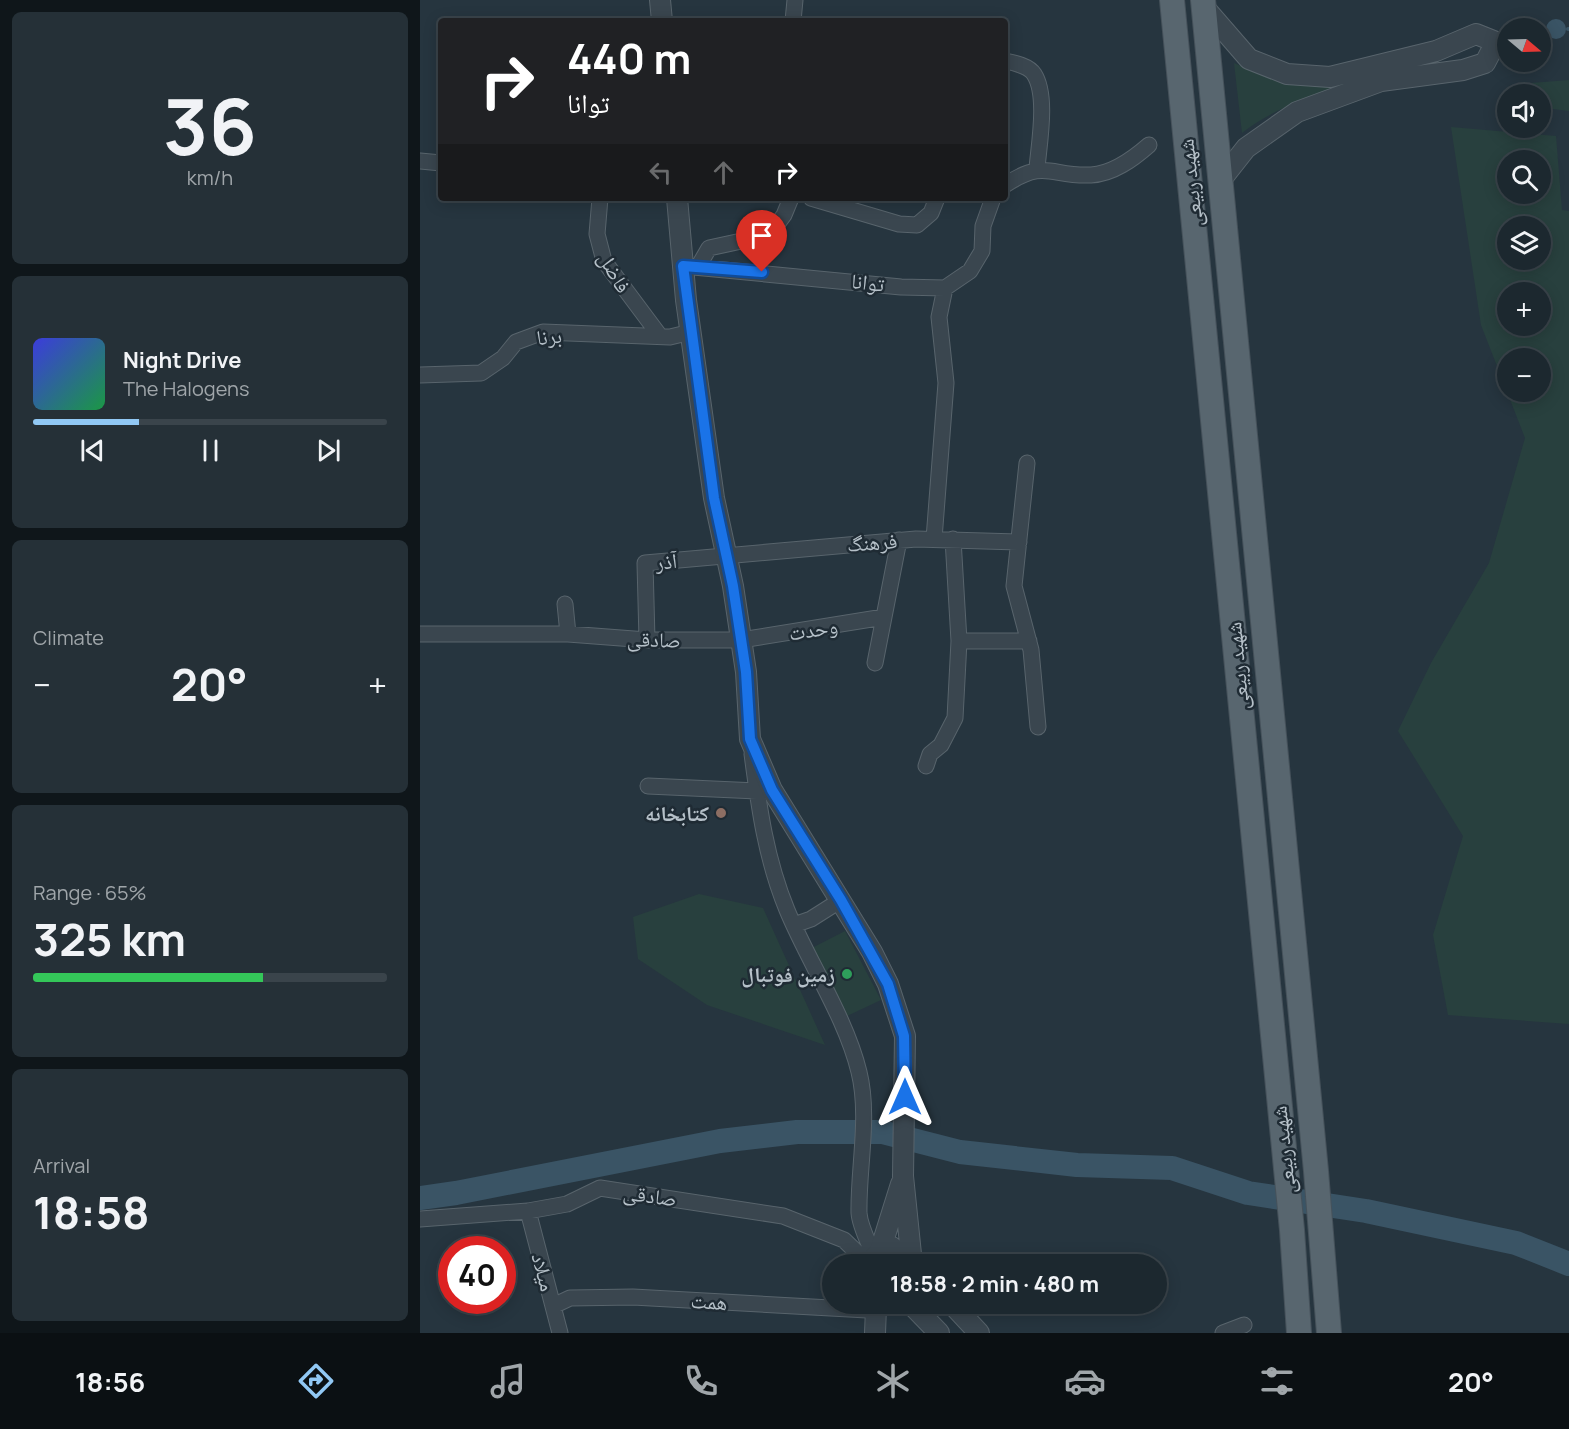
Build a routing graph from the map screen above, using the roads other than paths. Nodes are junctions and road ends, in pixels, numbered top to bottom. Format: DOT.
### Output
graph roads {
  1 [pos="660,0"];
  2 [pos="795,0"];
  3 [pos="1172,0"];
  4 [pos="1203,3"];
  5 [pos="662,18"];
  6 [pos="793,18"];
  7 [pos="1008,61"];
  8 [pos="1149,145"];
  9 [pos="420,160"];
  10 [pos="438,163"];
  11 [pos="1037,168"];
  12 [pos="1220,181"];
  13 [pos="1008,182"];
  14 [pos="600,201"];
  15 [pos="678,201"];
  16 [pos="789,201"];
  17 [pos="821,201"];
  18 [pos="936,201"];
  19 [pos="992,201"];
  20 [pos="691,267"];
  21 [pos="945,288"];
  22 [pos="691,332"];
  23 [pos="660,336"];
  24 [pos="420,375"];
  25 [pos="1027,463"];
  26 [pos="1253,537"];
  27 [pos="1226,538"];
  28 [pos="934,539"];
  29 [pos="953,539"];
  30 [pos="899,540"];
  31 [pos="1019,542"];
  32 [pos="726,556"];
  33 [pos="1256,573"];
  34 [pos="1228,574"];
  35 [pos="565,604"];
  36 [pos="884,617"];
  37 [pos="420,634"];
  38 [pos="568,634"];
  39 [pos="647,639"];
  40 [pos="741,640"];
  41 [pos="1029,640"];
  42 [pos="959,641"];
  43 [pos="875,663"];
  44 [pos="1038,727"];
  45 [pos="750,739"];
  46 [pos="926,766"];
  47 [pos="648,786"];
  48 [pos="757,791"];
  49 [pos="841,900"];
  50 [pos="794,925"];
  51 [pos="903,1176"];
  52 [pos="528,1210"];
  53 [pos="420,1220"];
  54 [pos="865,1254"];
  55 [pos="871,1254"];
  56 [pos="875,1254"];
  57 [pos="883,1254"];
  58 [pos="906,1254"];
  59 [pos="915,1254"];
  60 [pos="822,1304"];
  61 [pos="553,1306"];
  62 [pos="870,1314"];
  63 [pos="876,1314"];
  64 [pos="921,1314"];
  65 [pos="961,1314"];
  66 [pos="1244,1325"];
  67 [pos="560,1333"];
  68 [pos="866,1333"];
  69 [pos="875,1333"];
  70 [pos="939,1333"];
  71 [pos="979,1333"];
  72 [pos="1223,1333"];
  73 [pos="1299,1333"];
  74 [pos="1329,1333"];
  1 -- 5 [label="street"];
  2 -- 6 [label="street"];
  3 -- 27 [label="main road, شهید ربیعی"];
  4 -- 12 [label="main road, شهید ربیعی"];
  4 -- 12 [label="street"];
  7 -- 11 [label="street"];
  8 -- 11 [label="street"];
  9 -- 10 [label="street"];
  11 -- 13 [label="street"];
  12 -- 26 [label="main road, شهید ربیعی"];
  14 -- 23 [label="street, فاضل"];
  15 -- 20 [label="street"];
  16 -- 20 [label="street"];
  17 -- 18 [label="street"];
  19 -- 21 [label="street"];
  20 -- 21 [label="street, توانا"];
  20 -- 22 [label="street"];
  21 -- 28 [label="street"];
  22 -- 23 [label="street, برنا"];
  22 -- 32 [label="street"];
  23 -- 24 [label="street, برنا"];
  25 -- 31 [label="street"];
  26 -- 27 [label="main road"];
  26 -- 33 [label="main road, شهید ربیعی"];
  27 -- 34 [label="main road, شهید ربیعی"];
  28 -- 29 [label="street, فرهنگ"];
  28 -- 30 [label="street, فرهنگ"];
  29 -- 31 [label="street, فرهنگ"];
  29 -- 42 [label="street"];
  30 -- 32 [label="street, فرهنگ"];
  30 -- 36 [label="street"];
  31 -- 41 [label="street"];
  32 -- 39 [label="street, آذر"];
  32 -- 40 [label="street"];
  33 -- 34 [label="main road"];
  33 -- 74 [label="main road, شهید ربیعی"];
  34 -- 73 [label="main road, شهید ربیعی"];
  35 -- 38 [label="street"];
  36 -- 40 [label="street, وحدت"];
  36 -- 43 [label="street"];
  37 -- 38 [label="street, صادقی"];
  38 -- 39 [label="street, صادقی"];
  39 -- 40 [label="street, صادقی"];
  40 -- 45 [label="street"];
  41 -- 42 [label="street"];
  41 -- 44 [label="street"];
  42 -- 46 [label="street"];
  45 -- 48 [label="street"];
  45 -- 49 [label="street"];
  47 -- 48 [label="street"];
  48 -- 50 [label="street"];
  49 -- 50 [label="street"];
  49 -- 51 [label="street"];
  50 -- 55 [label="street"];
  51 -- 56 [label="street"];
  51 -- 59 [label="street"];
  52 -- 53 [label="street, صادقی"];
  52 -- 54 [label="street, صادقی"];
  52 -- 61 [label="street, میلاد"];
  57 -- 58 [label="street"];
  60 -- 61 [label="street, همت"];
  61 -- 67 [label="street, میلاد"];
  62 -- 68 [label="street"];
  63 -- 69 [label="street"];
  64 -- 70 [label="street"];
  65 -- 71 [label="street"];
  66 -- 72 [label="street"];
}
